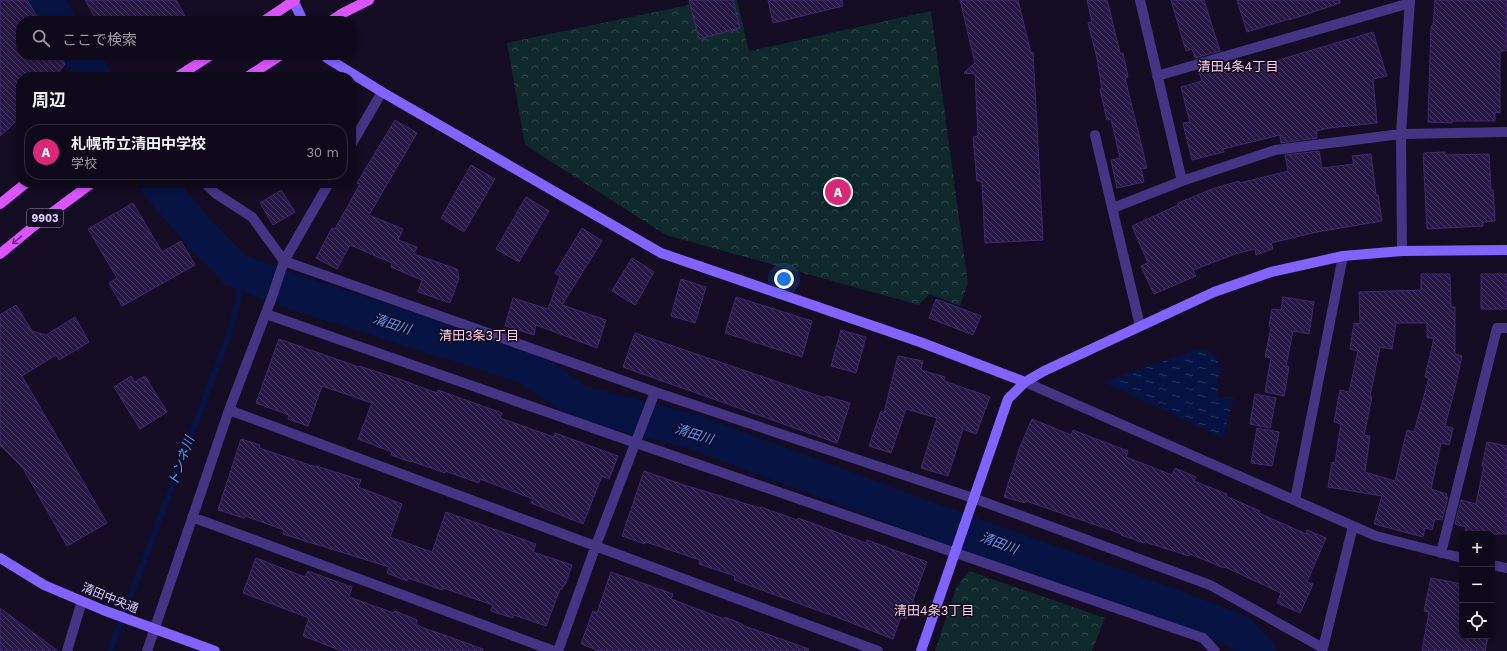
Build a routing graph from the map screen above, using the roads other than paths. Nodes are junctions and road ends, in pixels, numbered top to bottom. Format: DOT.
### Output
graph roads {
  1 [pos="294,0"];
  2 [pos="369,0"];
  3 [pos="1140,0"];
  4 [pos="1410,1"];
  5 [pos="271,16"];
  6 [pos="301,16"];
  7 [pos="338,16"];
  8 [pos="203,60"];
  9 [pos="273,60"];
  10 [pos="333,60"];
  11 [pos="185,72"];
  12 [pos="255,72"];
  13 [pos="351,72"];
  14 [pos="356,75"];
  15 [pos="1157,76"];
  16 [pos="382,92"];
  17 [pos="1507,132"];
  18 [pos="1402,134"];
  19 [pos="1095,135"];
  20 [pos="356,136"];
  21 [pos="1182,181"];
  22 [pos="20,188"];
  23 [pos="85,188"];
  24 [pos="210,188"];
  25 [pos="326,188"];
  26 [pos="0,204"];
  27 [pos="1113,208"];
  28 [pos="1507,250"];
  29 [pos="1402,251"];
  30 [pos="0,254"];
  31 [pos="1343,256"];
  32 [pos="284,260"];
  33 [pos="266,314"];
  34 [pos="1140,326"];
  35 [pos="1507,328"];
  36 [pos="1025,382"];
  37 [pos="655,392"];
  38 [pos="229,410"];
  39 [pos="636,443"];
  40 [pos="973,498"];
  41 [pos="1295,500"];
  42 [pos="192,517"];
  43 [pos="1353,526"];
  44 [pos="596,545"];
  45 [pos="956,548"];
  46 [pos="1441,553"];
  47 [pos="1459,557"];
  48 [pos="0,558"];
  49 [pos="1495,566"];
  50 [pos="1507,568"];
  51 [pos="82,601"];
  52 [pos="155,629"];
  53 [pos="67,651"];
  54 [pos="148,651"];
  55 [pos="215,651"];
  56 [pos="554,651"];
  57 [pos="558,651"];
  58 [pos="878,651"];
  59 [pos="921,651"];
  60 [pos="1215,651"];
  1 -- 5 [label="main road"];
  1 -- 6 [label="street"];
  2 -- 7 [label="main road"];
  3 -- 15 [label="street"];
  4 -- 15 [label="street"];
  4 -- 18 [label="street"];
  8 -- 11 [label="main road"];
  9 -- 12 [label="main road"];
  10 -- 13 [label="street"];
  14 -- 16 [label="street"];
  15 -- 21 [label="street"];
  16 -- 20 [label="street"];
  16 -- 36 [label="street"];
  17 -- 18 [label="street"];
  18 -- 21 [label="street"];
  18 -- 29 [label="street"];
  19 -- 27 [label="street"];
  21 -- 27 [label="street"];
  22 -- 26 [label="main road"];
  23 -- 30 [label="main road, 9903, one-way"];
  24 -- 32 [label="street"];
  25 -- 32 [label="street"];
  27 -- 34 [label="street"];
  28 -- 29 [label="street"];
  29 -- 31 [label="street"];
  31 -- 34 [label="street"];
  31 -- 41 [label="street"];
  32 -- 33 [label="street"];
  32 -- 37 [label="street"];
  33 -- 38 [label="street"];
  33 -- 39 [label="street"];
  34 -- 36 [label="street"];
  35 -- 46 [label="street"];
  36 -- 40 [label="street"];
  36 -- 41 [label="street"];
  37 -- 39 [label="street"];
  37 -- 40 [label="street"];
  38 -- 42 [label="street"];
  38 -- 44 [label="street"];
  39 -- 44 [label="street"];
  39 -- 45 [label="street"];
  40 -- 43 [label="street"];
  40 -- 45 [label="street"];
  41 -- 43 [label="street"];
  42 -- 52 [label="street"];
  42 -- 56 [label="street"];
  43 -- 46 [label="street"];
  44 -- 57 [label="street"];
  44 -- 58 [label="street"];
  45 -- 59 [label="street"];
  45 -- 60 [label="street"];
  46 -- 47 [label="street"];
  48 -- 51 [label="street, 清田中央通"];
  49 -- 50 [label="street"];
  51 -- 52 [label="street, 清田中央通"];
  51 -- 53 [label="street"];
  52 -- 54 [label="street"];
  52 -- 55 [label="street, 清田中央通"];
}
